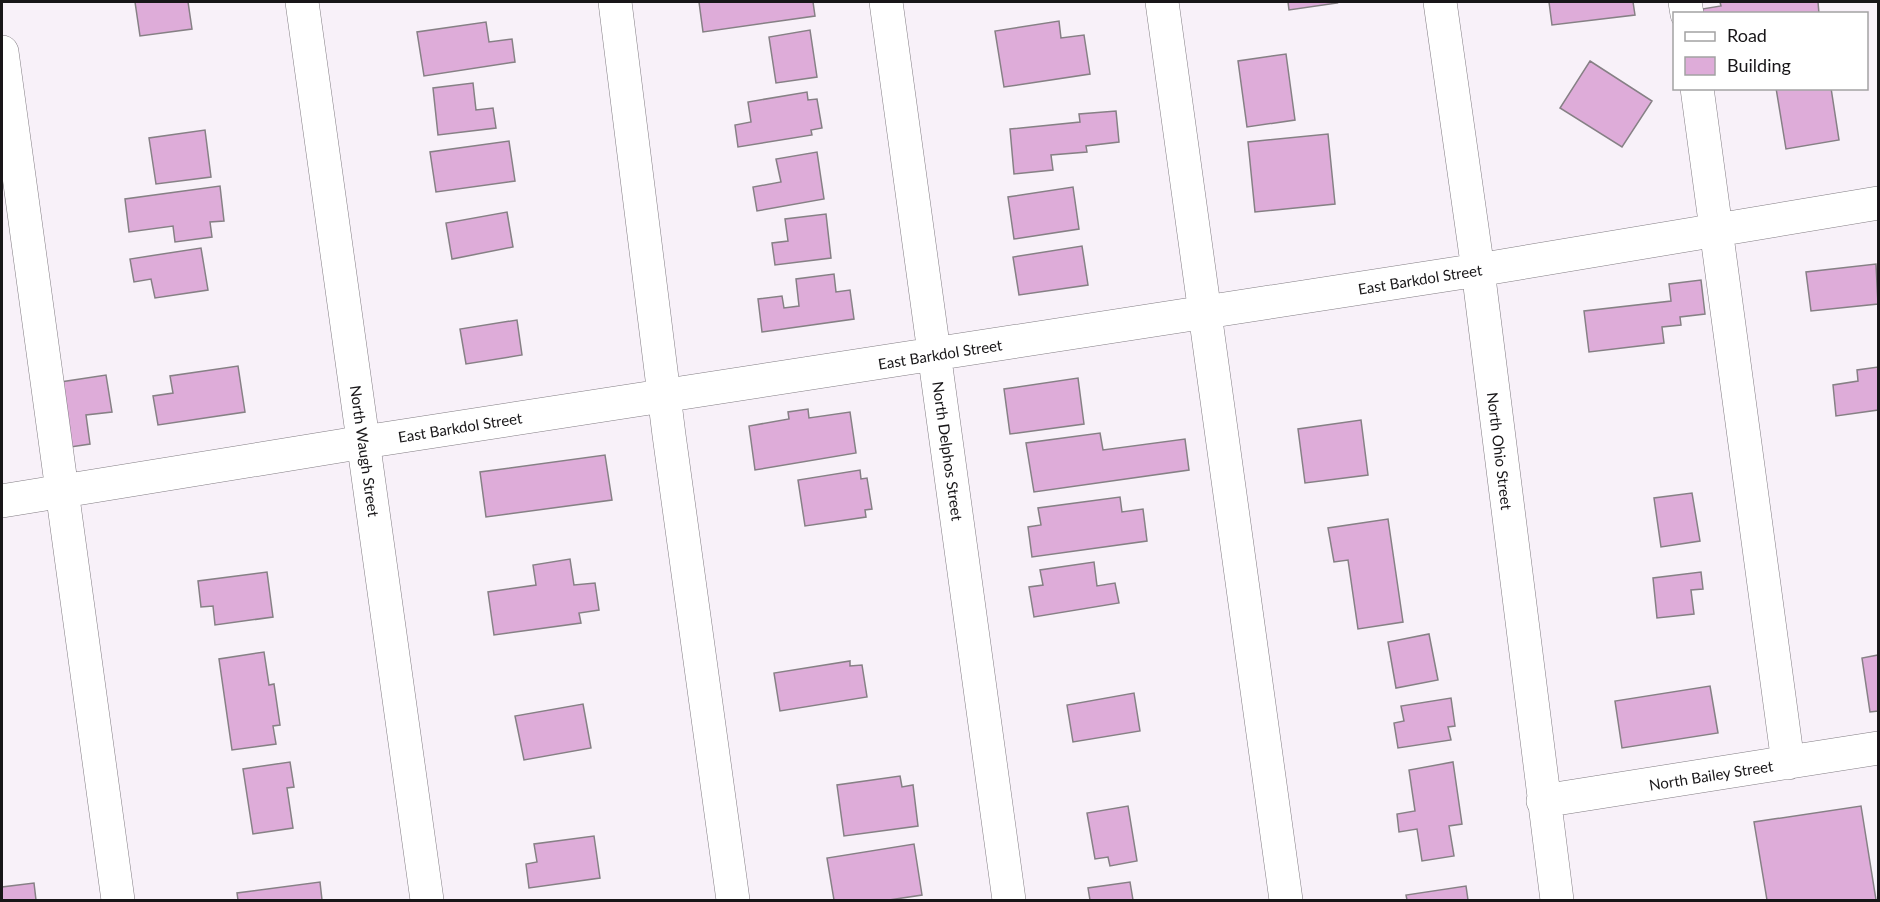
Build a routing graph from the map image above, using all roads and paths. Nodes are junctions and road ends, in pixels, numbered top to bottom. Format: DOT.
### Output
graph roads {
  1 [pos="302,2"];
  2 [pos="615,2"];
  3 [pos="886,2"];
  4 [pos="1162,2"];
  5 [pos="1440,2"];
  6 [pos="2,52"];
  7 [pos="1697,90"];
  8 [pos="1878,203"];
  9 [pos="1716,230"];
  10 [pos="1478,270"];
  11 [pos="1205,313"];
  12 [pos="936,355"];
  13 [pos="665,396"];
  14 [pos="364,442"];
  15 [pos="62,491"];
  16 [pos="2,501"];
  17 [pos="1878,748"];
  18 [pos="1788,763"];
  19 [pos="1543,801"];
  20 [pos="118,900"];
  21 [pos="427,900"];
  22 [pos="733,900"];
  23 [pos="1009,900"];
  24 [pos="1286,900"];
  25 [pos="1557,900"];
  1 -- 14 [label="street, North Waugh Street"];
  2 -- 13 [label="street"];
  3 -- 12 [label="street, North Delphos Street"];
  4 -- 11 [label="street"];
  5 -- 10 [label="street, North Ohio Street"];
  6 -- 15 [label="street"];
  7 -- 9 [label="street"];
  8 -- 9 [label="street, East Barkdol Street"];
  9 -- 10 [label="street, East Barkdol Street"];
  9 -- 18 [label="street"];
  10 -- 11 [label="street, East Barkdol Street"];
  10 -- 19 [label="street, North Ohio Street"];
  11 -- 12 [label="street, East Barkdol Street"];
  11 -- 24 [label="street"];
  12 -- 13 [label="street, East Barkdol Street"];
  12 -- 23 [label="street, North Delphos Street"];
  13 -- 14 [label="street, East Barkdol Street"];
  13 -- 22 [label="street"];
  14 -- 15 [label="street, East Barkdol Street"];
  14 -- 21 [label="street, North Waugh Street"];
  15 -- 16 [label="street, East Barkdol Street"];
  15 -- 20 [label="street"];
  17 -- 18 [label="street, North Bailey Street"];
  18 -- 19 [label="street, North Bailey Street"];
  19 -- 25 [label="street, North Ohio Street"];
}
